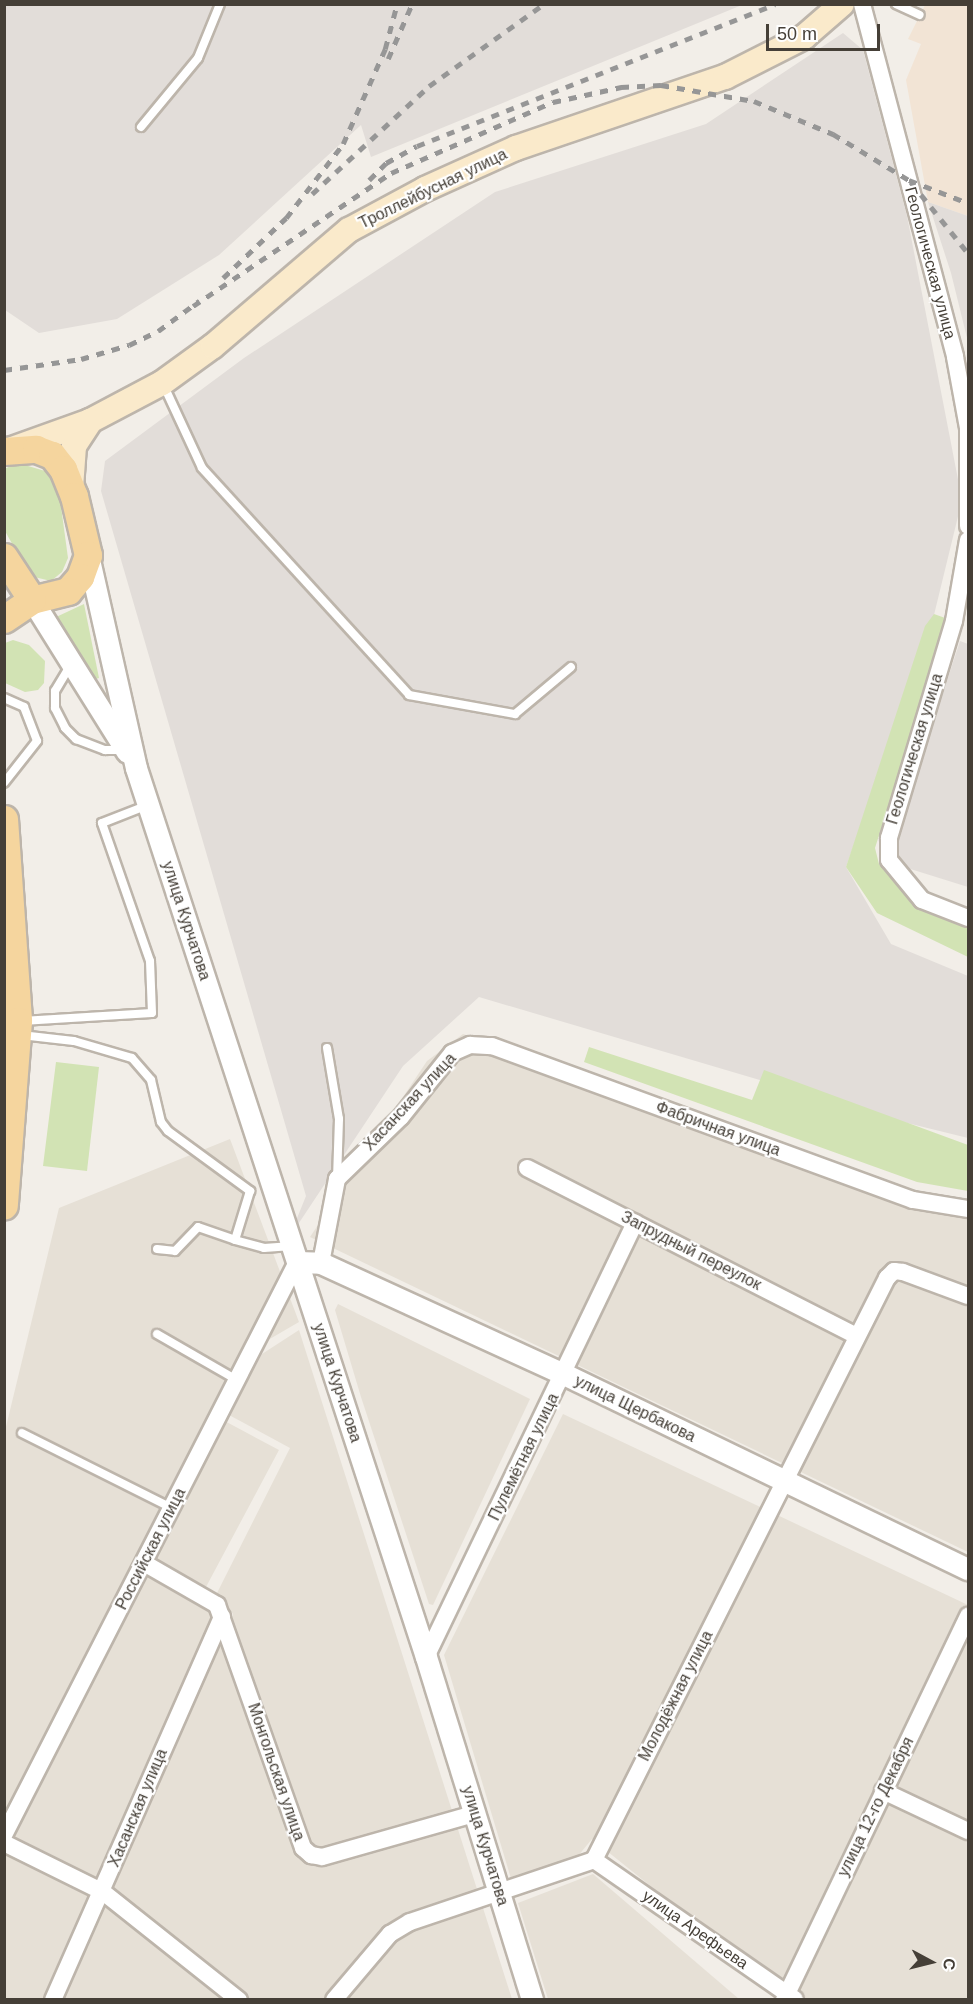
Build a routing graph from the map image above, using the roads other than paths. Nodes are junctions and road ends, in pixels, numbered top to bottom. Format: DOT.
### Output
graph roads {
  1 [pos="220,4"];
  2 [pos="842,4"];
  3 [pos="862,4"];
  4 [pos="896,4"];
  5 [pos="920,15"];
  6 [pos="141,127"];
  7 [pos="162,383"];
  8 [pos="90,421"];
  9 [pos="8,450"];
  10 [pos="71,488"];
  11 [pos="969,526"];
  12 [pos="969,540"];
  13 [pos="88,555"];
  14 [pos="4,557"];
  15 [pos="32,600"];
  16 [pos="4,619"];
  17 [pos="72,663"];
  18 [pos="571,667"];
  19 [pos="4,698"];
  20 [pos="131,759"];
  21 [pos="4,783"];
  22 [pos="148,805"];
  23 [pos="4,819"];
  24 [pos="969,918"];
  25 [pos="18,1028"];
  26 [pos="470,1045"];
  27 [pos="327,1048"];
  28 [pos="527,1168"];
  29 [pos="337,1179"];
  30 [pos="4,1205"];
  31 [pos="969,1209"];
  32 [pos="636,1223"];
  33 [pos="236,1240"];
  34 [pos="157,1249"];
  35 [pos="295,1254"];
  36 [pos="321,1263"];
  37 [pos="969,1296"];
  38 [pos="157,1334"];
  39 [pos="855,1335"];
  40 [pos="564,1374"];
  41 [pos="237,1380"];
  42 [pos="22,1433"];
  43 [pos="784,1480"];
  44 [pos="172,1508"];
  45 [pos="144,1563"];
  46 [pos="969,1569"];
  47 [pos="969,1616"];
  48 [pos="222,1617"];
  49 [pos="426,1657"];
  50 [pos="883,1791"];
  51 [pos="474,1814"];
  52 [pos="969,1831"];
  53 [pos="4,1835"];
  54 [pos="4,1844"];
  55 [pos="594,1860"];
  56 [pos="499,1891"];
  57 [pos="103,1892"];
  58 [pos="789,1998"];
  59 [pos="53,2000"];
  60 [pos="239,2000"];
  61 [pos="334,2000"];
  62 [pos="532,2000"];
  1 -- 6 [label="lane"];
  2 -- 7 [label="main road, Троллейбусная улица"];
  3 -- 11 [label="street, Геологическая улица"];
  4 -- 5 [label="lane"];
  7 -- 8 [label="main road, Троллейбусная улица"];
  7 -- 18 [label="lane"];
  8 -- 9 [label="main road, Троллейбусная улица"];
  8 -- 10 [label="main road, Троллейбусная улица"];
  9 -- 10 [label="main road"];
  10 -- 13 [label="main road"];
  12 -- 24 [label="street, Геологическая улица"];
  13 -- 15 [label="main road"];
  13 -- 20 [label="street, улица Курчатова"];
  14 -- 15 [label="main road"];
  15 -- 16 [label="main road"];
  15 -- 17 [label="street, улица Курчатова"];
  17 -- 20 [label="street, улица Курчатова"];
  17 -- 20 [label="lane"];
  19 -- 21 [label="lane"];
  20 -- 22 [label="street, улица Курчатова"];
  22 -- 25 [label="lane"];
  22 -- 35 [label="street, улица Курчатова"];
  23 -- 25 [label="main road"];
  25 -- 30 [label="main road"];
  25 -- 33 [label="lane"];
  26 -- 29 [label="street, Хасанская улица"];
  26 -- 31 [label="street, Фабричная улица"];
  27 -- 29 [label="lane"];
  28 -- 32 [label="street, Запрудный переулок"];
  29 -- 36 [label="street"];
  32 -- 39 [label="street, Запрудный переулок"];
  32 -- 40 [label="street, Пулемётная улица"];
  33 -- 34 [label="lane"];
  33 -- 35 [label="lane"];
  35 -- 36 [label="street, улица Щербакова"];
  35 -- 41 [label="street, Российская улица"];
  35 -- 49 [label="street, улица Курчатова"];
  36 -- 40 [label="street, улица Щербакова"];
  37 -- 39 [label="street, Молодёжная улица"];
  38 -- 41 [label="lane"];
  39 -- 43 [label="street, Молодёжная улица"];
  40 -- 43 [label="street, улица Щербакова"];
  40 -- 49 [label="street, Пулемётная улица"];
  41 -- 44 [label="street, Российская улица"];
  42 -- 44 [label="lane"];
  43 -- 46 [label="street, улица Щербакова"];
  43 -- 55 [label="street, Молодёжная улица"];
  44 -- 45 [label="street, Российская улица"];
  45 -- 48 [label="street, Монгольская улица"];
  45 -- 53 [label="street, Российская улица"];
  47 -- 50 [label="street, улица 12-го Декабря"];
  48 -- 51 [label="street, Монгольская улица"];
  48 -- 57 [label="street, Хасанская улица"];
  49 -- 51 [label="street, улица Курчатова"];
  50 -- 52 [label="street"];
  50 -- 58 [label="street, улица 12-го Декабря"];
  51 -- 56 [label="street, улица Курчатова"];
  54 -- 57 [label="street"];
  55 -- 56 [label="street"];
  55 -- 58 [label="street, улица Арефьева"];
  56 -- 61 [label="street"];
  56 -- 62 [label="street, улица Курчатова"];
  57 -- 59 [label="street, Хасанская улица"];
  57 -- 60 [label="street"];
}
